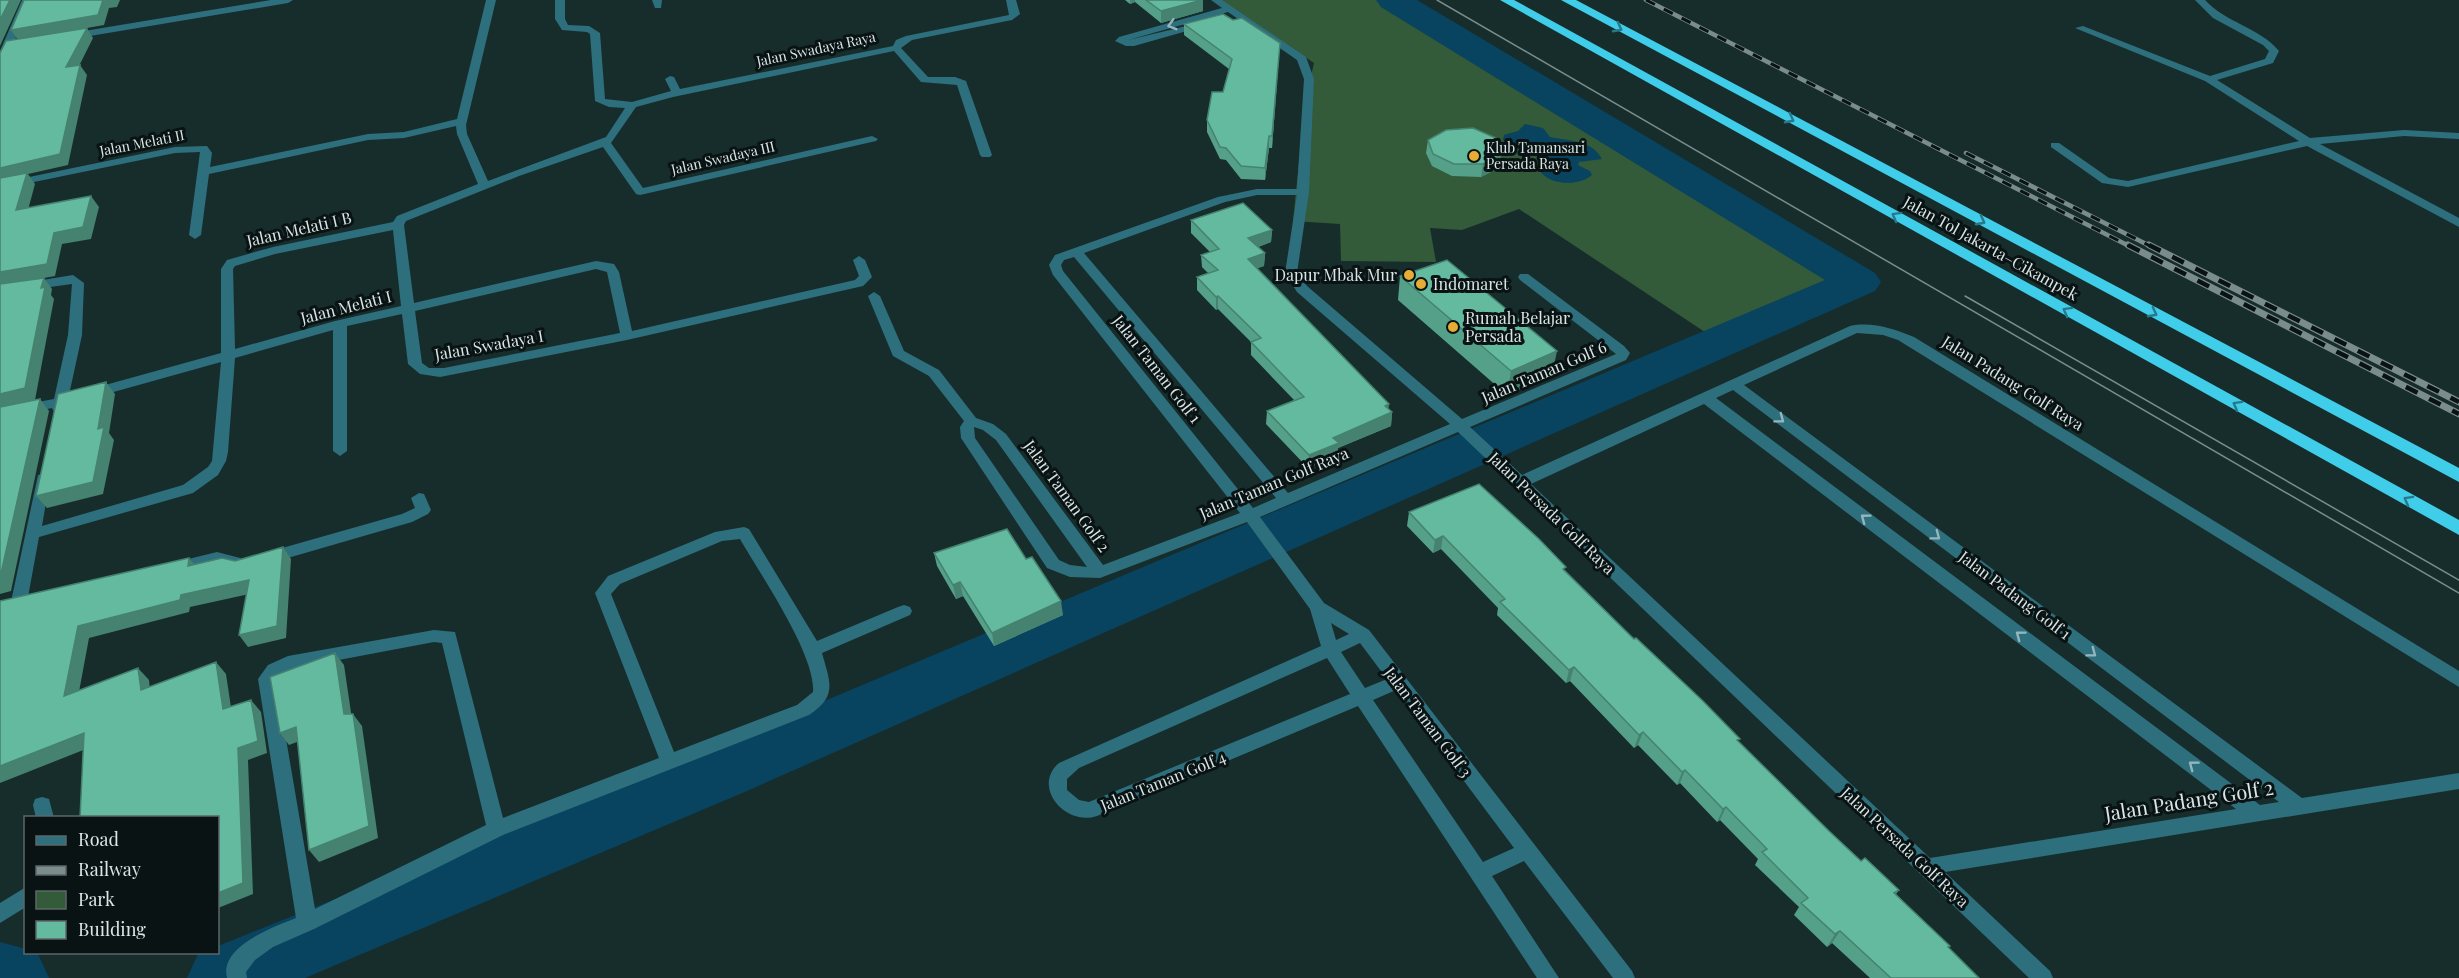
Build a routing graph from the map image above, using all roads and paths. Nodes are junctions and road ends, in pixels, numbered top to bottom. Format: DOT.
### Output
graph roads {
  1 [pos="27,0"];
  2 [pos="288,0"];
  3 [pos="491,0"];
  4 [pos="560,0"];
  5 [pos="1011,0"];
  6 [pos="1216,0"];
  7 [pos="1506,0"];
  8 [pos="1567,0"];
  9 [pos="2200,0"];
  10 [pos="1229,9"];
  11 [pos="1239,15"];
  12 [pos="2080,28"];
  13 [pos="60,38"];
  14 [pos="896,48"];
  15 [pos="0,63"];
  16 [pos="670,79"];
  17 [pos="2210,79"];
  18 [pos="673,94"];
  19 [pos="632,105"];
  20 [pos="462,121"];
  21 [pos="2445,135"];
  22 [pos="2459,136"];
  23 [pos="872,139"];
  24 [pos="605,142"];
  25 [pos="2308,142"];
  26 [pos="2459,143"];
  27 [pos="2055,145"];
  28 [pos="986,155"];
  29 [pos="203,172"];
  30 [pos="0,186"];
  31 [pos="485,187"];
  32 [pos="1303,192"];
  33 [pos="2459,223"];
  34 [pos="398,225"];
  35 [pos="195,235"];
  36 [pos="1077,252"];
  37 [pos="859,260"];
  38 [pos="1524,277"];
  39 [pos="20,288"];
  40 [pos="874,296"];
  41 [pos="410,308"];
  42 [pos="340,324"];
  43 [pos="627,336"];
  44 [pos="228,356"];
  45 [pos="1733,384"];
  46 [pos="1706,398"];
  47 [pos="61,402"];
  48 [pos="0,414"];
  49 [pos="971,421"];
  50 [pos="56,422"];
  51 [pos="1464,429"];
  52 [pos="340,451"];
  53 [pos="48,460"];
  54 [pos="2459,476"];
  55 [pos="1519,483"];
  56 [pos="419,498"];
  57 [pos="1285,499"];
  58 [pos="1250,515"];
  59 [pos="2459,528"];
  60 [pos="32,534"];
  61 [pos="162,570"];
  62 [pos="1100,572"];
  63 [pos="20,597"];
  64 [pos="40,598"];
  65 [pos="0,602"];
  66 [pos="1318,607"];
  67 [pos="904,611"];
  68 [pos="1362,635"];
  69 [pos="813,650"];
  70 [pos="1330,650"];
  71 [pos="2459,680"];
  72 [pos="1398,682"];
  73 [pos="1362,698"];
  74 [pos="669,761"];
  75 [pos="2459,781"];
  76 [pos="2298,806"];
  77 [pos="2256,813"];
  78 [pos="496,829"];
  79 [pos="1527,851"];
  80 [pos="1926,867"];
  81 [pos="1479,873"];
  82 [pos="24,897"];
  83 [pos="0,914"];
  84 [pos="308,923"];
  85 [pos="236,974"];
  86 [pos="1550,978"];
  87 [pos="1624,978"];
  88 [pos="2043,978"];
  1 -- 15 [label="street"];
  2 -- 13 [label="street"];
  3 -- 20 [label="street"];
  4 -- 19 [label="street"];
  5 -- 14 [label="street, Jalan Swadaya Raya"];
  6 -- 10 [label="street, Jalan Persada Golf Raya"];
  59 -- 7 [label="highway, Jalan Tol Jakarta–Cikampek, one-way"];
  8 -- 54 [label="highway, Jalan Tol Jakarta–Cikampek, one-way"];
  9 -- 17 [label="street"];
  10 -- 11 [label="street, Jalan Persada Golf Raya"];
  10 -- 11 [label="street, one-way"];
  11 -- 32 [label="street, Jalan Persada Golf Raya"];
  12 -- 17 [label="street"];
  14 -- 18 [label="street, Jalan Swadaya Raya"];
  14 -- 28 [label="street"];
  16 -- 18 [label="street"];
  17 -- 25 [label="street"];
  18 -- 19 [label="street, Jalan Swadaya Raya"];
  19 -- 24 [label="street"];
  20 -- 29 [label="street"];
  20 -- 31 [label="street"];
  21 -- 22 [label="street"];
  21 -- 25 [label="street"];
  21 -- 26 [label="street"];
  23 -- 24 [label="street, Jalan Swadaya III"];
  24 -- 31 [label="street"];
  25 -- 27 [label="street"];
  25 -- 33 [label="street"];
  29 -- 30 [label="street, Jalan Melati II"];
  29 -- 35 [label="street, Jalan Melati II"];
  31 -- 34 [label="street"];
  32 -- 36 [label="street, Jalan Taman Golf 1"];
  32 -- 51 [label="street, Jalan Persada Golf Raya"];
  34 -- 41 [label="street, Jalan Melati I"];
  34 -- 44 [label="street, Jalan Melati I B"];
  36 -- 57 [label="street, Jalan Taman Golf 1"];
  36 -- 58 [label="street, Jalan Taman Golf 1"];
  37 -- 43 [label="street"];
  38 -- 51 [label="street, Jalan Taman Golf 6"];
  39 -- 47 [label="street"];
  40 -- 49 [label="street, Jalan Taman Golf 2"];
  41 -- 42 [label="street, Jalan Melati I"];
  41 -- 43 [label="street, Jalan Swadaya I"];
  41 -- 43 [label="street"];
  42 -- 44 [label="street, Jalan Melati I"];
  42 -- 52 [label="street"];
  44 -- 47 [label="street, Jalan Melati I"];
  44 -- 60 [label="street"];
  45 -- 46 [label="street, Jalan Padang Golf Raya"];
  45 -- 71 [label="street, Jalan Padang Golf Raya"];
  45 -- 76 [label="street, Jalan Padang Golf 1, one-way"];
  46 -- 55 [label="street, Jalan Padang Golf Raya"];
  77 -- 46 [label="street, Jalan Padang Golf 1, one-way"];
  47 -- 48 [label="street, Jalan Melati I"];
  47 -- 50 [label="street"];
  49 -- 62 [label="street, Jalan Taman Golf 2"];
  49 -- 62 [label="street, Jalan Taman Golf 2"];
  51 -- 55 [label="street, Jalan Persada Golf Raya"];
  51 -- 57 [label="street, Jalan Taman Golf Raya"];
  53 -- 60 [label="street"];
  55 -- 80 [label="street, Jalan Persada Golf Raya"];
  56 -- 61 [label="street"];
  57 -- 58 [label="street, Jalan Taman Golf Raya"];
  58 -- 62 [label="street, Jalan Taman Golf Raya"];
  58 -- 66 [label="street, Jalan Taman Golf 3"];
  60 -- 63 [label="street"];
  63 -- 64 [label="street"];
  63 -- 65 [label="street"];
  66 -- 68 [label="street, Jalan Taman Golf 3"];
  66 -- 70 [label="street, Jalan Taman Golf 3"];
  67 -- 69 [label="street"];
  68 -- 70 [label="street, Jalan Taman Golf 4"];
  68 -- 72 [label="street, Jalan Taman Golf 3"];
  69 -- 74 [label="street"];
  69 -- 74 [label="street"];
  70 -- 73 [label="street, Jalan Taman Golf 3"];
  70 -- 73 [label="street, Jalan Taman Golf 4"];
  72 -- 73 [label="street, Jalan Taman Golf 4"];
  72 -- 79 [label="street, Jalan Taman Golf 3"];
  73 -- 81 [label="street, Jalan Taman Golf 3"];
  74 -- 78 [label="street"];
  75 -- 76 [label="street, Jalan Padang Golf 2"];
  76 -- 77 [label="street, Jalan Padang Golf 2"];
  77 -- 80 [label="street, Jalan Padang Golf 2"];
  78 -- 84 [label="street"];
  78 -- 84 [label="street"];
  79 -- 81 [label="street"];
  79 -- 87 [label="street, Jalan Taman Golf 3"];
  80 -- 88 [label="street, Jalan Persada Golf Raya"];
  81 -- 86 [label="street, Jalan Taman Golf 3"];
  82 -- 83 [label="street"];
  84 -- 85 [label="street"];
}
